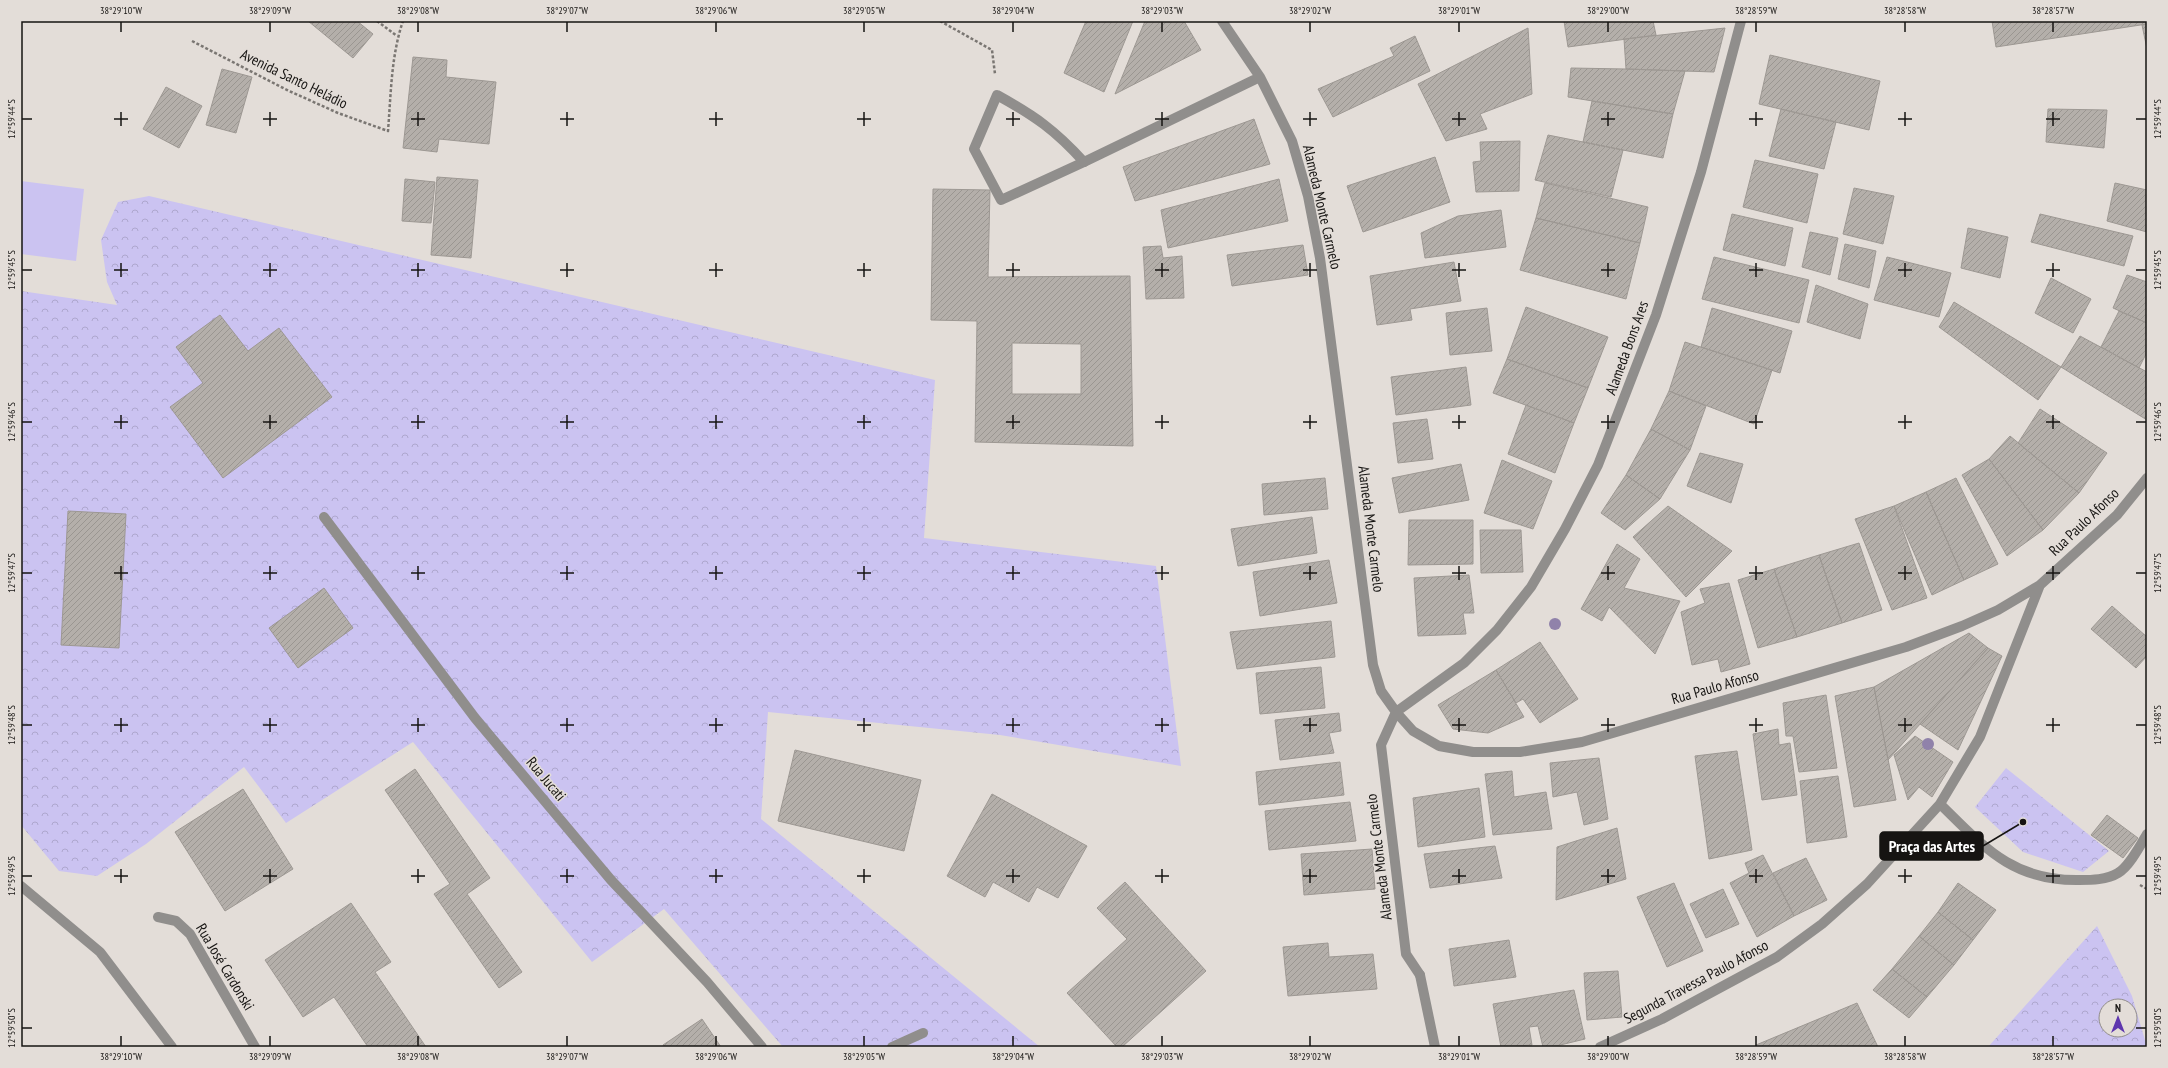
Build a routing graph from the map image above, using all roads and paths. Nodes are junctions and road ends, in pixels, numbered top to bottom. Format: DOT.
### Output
graph roads {
  1 [pos="376,21"];
  2 [pos="403,21"];
  3 [pos="940,21"];
  4 [pos="1222,21"];
  5 [pos="1741,21"];
  6 [pos="397,36"];
  7 [pos="192,41"];
  8 [pos="1260,77"];
  9 [pos="997,95"];
  10 [pos="1084,162"];
  11 [pos="2147,478"];
  12 [pos="324,517"];
  13 [pos="2040,585"];
  14 [pos="1396,712"];
  15 [pos="1940,804"];
  16 [pos="2147,834"];
  17 [pos="21,886"];
  18 [pos="158,916"];
  19 [pos="923,1033"];
  20 [pos="172,1047"];
  21 [pos="255,1047"];
  22 [pos="762,1047"];
  23 [pos="892,1047"];
  24 [pos="1435,1047"];
  25 [pos="1600,1047"];
  1 -- 6 [label="path"];
  2 -- 6 [label="path"];
  3 -- 9 [label="path"];
  4 -- 8 [label="street, Alameda Monte Carmelo"];
  5 -- 14 [label="street, Alameda Bons Ares"];
  6 -- 7 [label="path, Avenida Santo Heládio"];
  8 -- 10 [label="street"];
  8 -- 14 [label="street, Alameda Monte Carmelo"];
  9 -- 10 [label="street"];
  9 -- 10 [label="street"];
  11 -- 13 [label="street, Rua Paulo Afonso"];
  12 -- 22 [label="street, Rua Jucati"];
  13 -- 14 [label="street, Rua Paulo Afonso"];
  13 -- 15 [label="street, Rua Paulo Afonso"];
  14 -- 24 [label="street, Alameda Monte Carmelo"];
  15 -- 16 [label="street"];
  15 -- 25 [label="street, Segunda Travessa Paulo Afonso"];
  17 -- 20 [label="street"];
  18 -- 21 [label="street, Rua José Cardonski"];
  19 -- 23 [label="street"];
}
